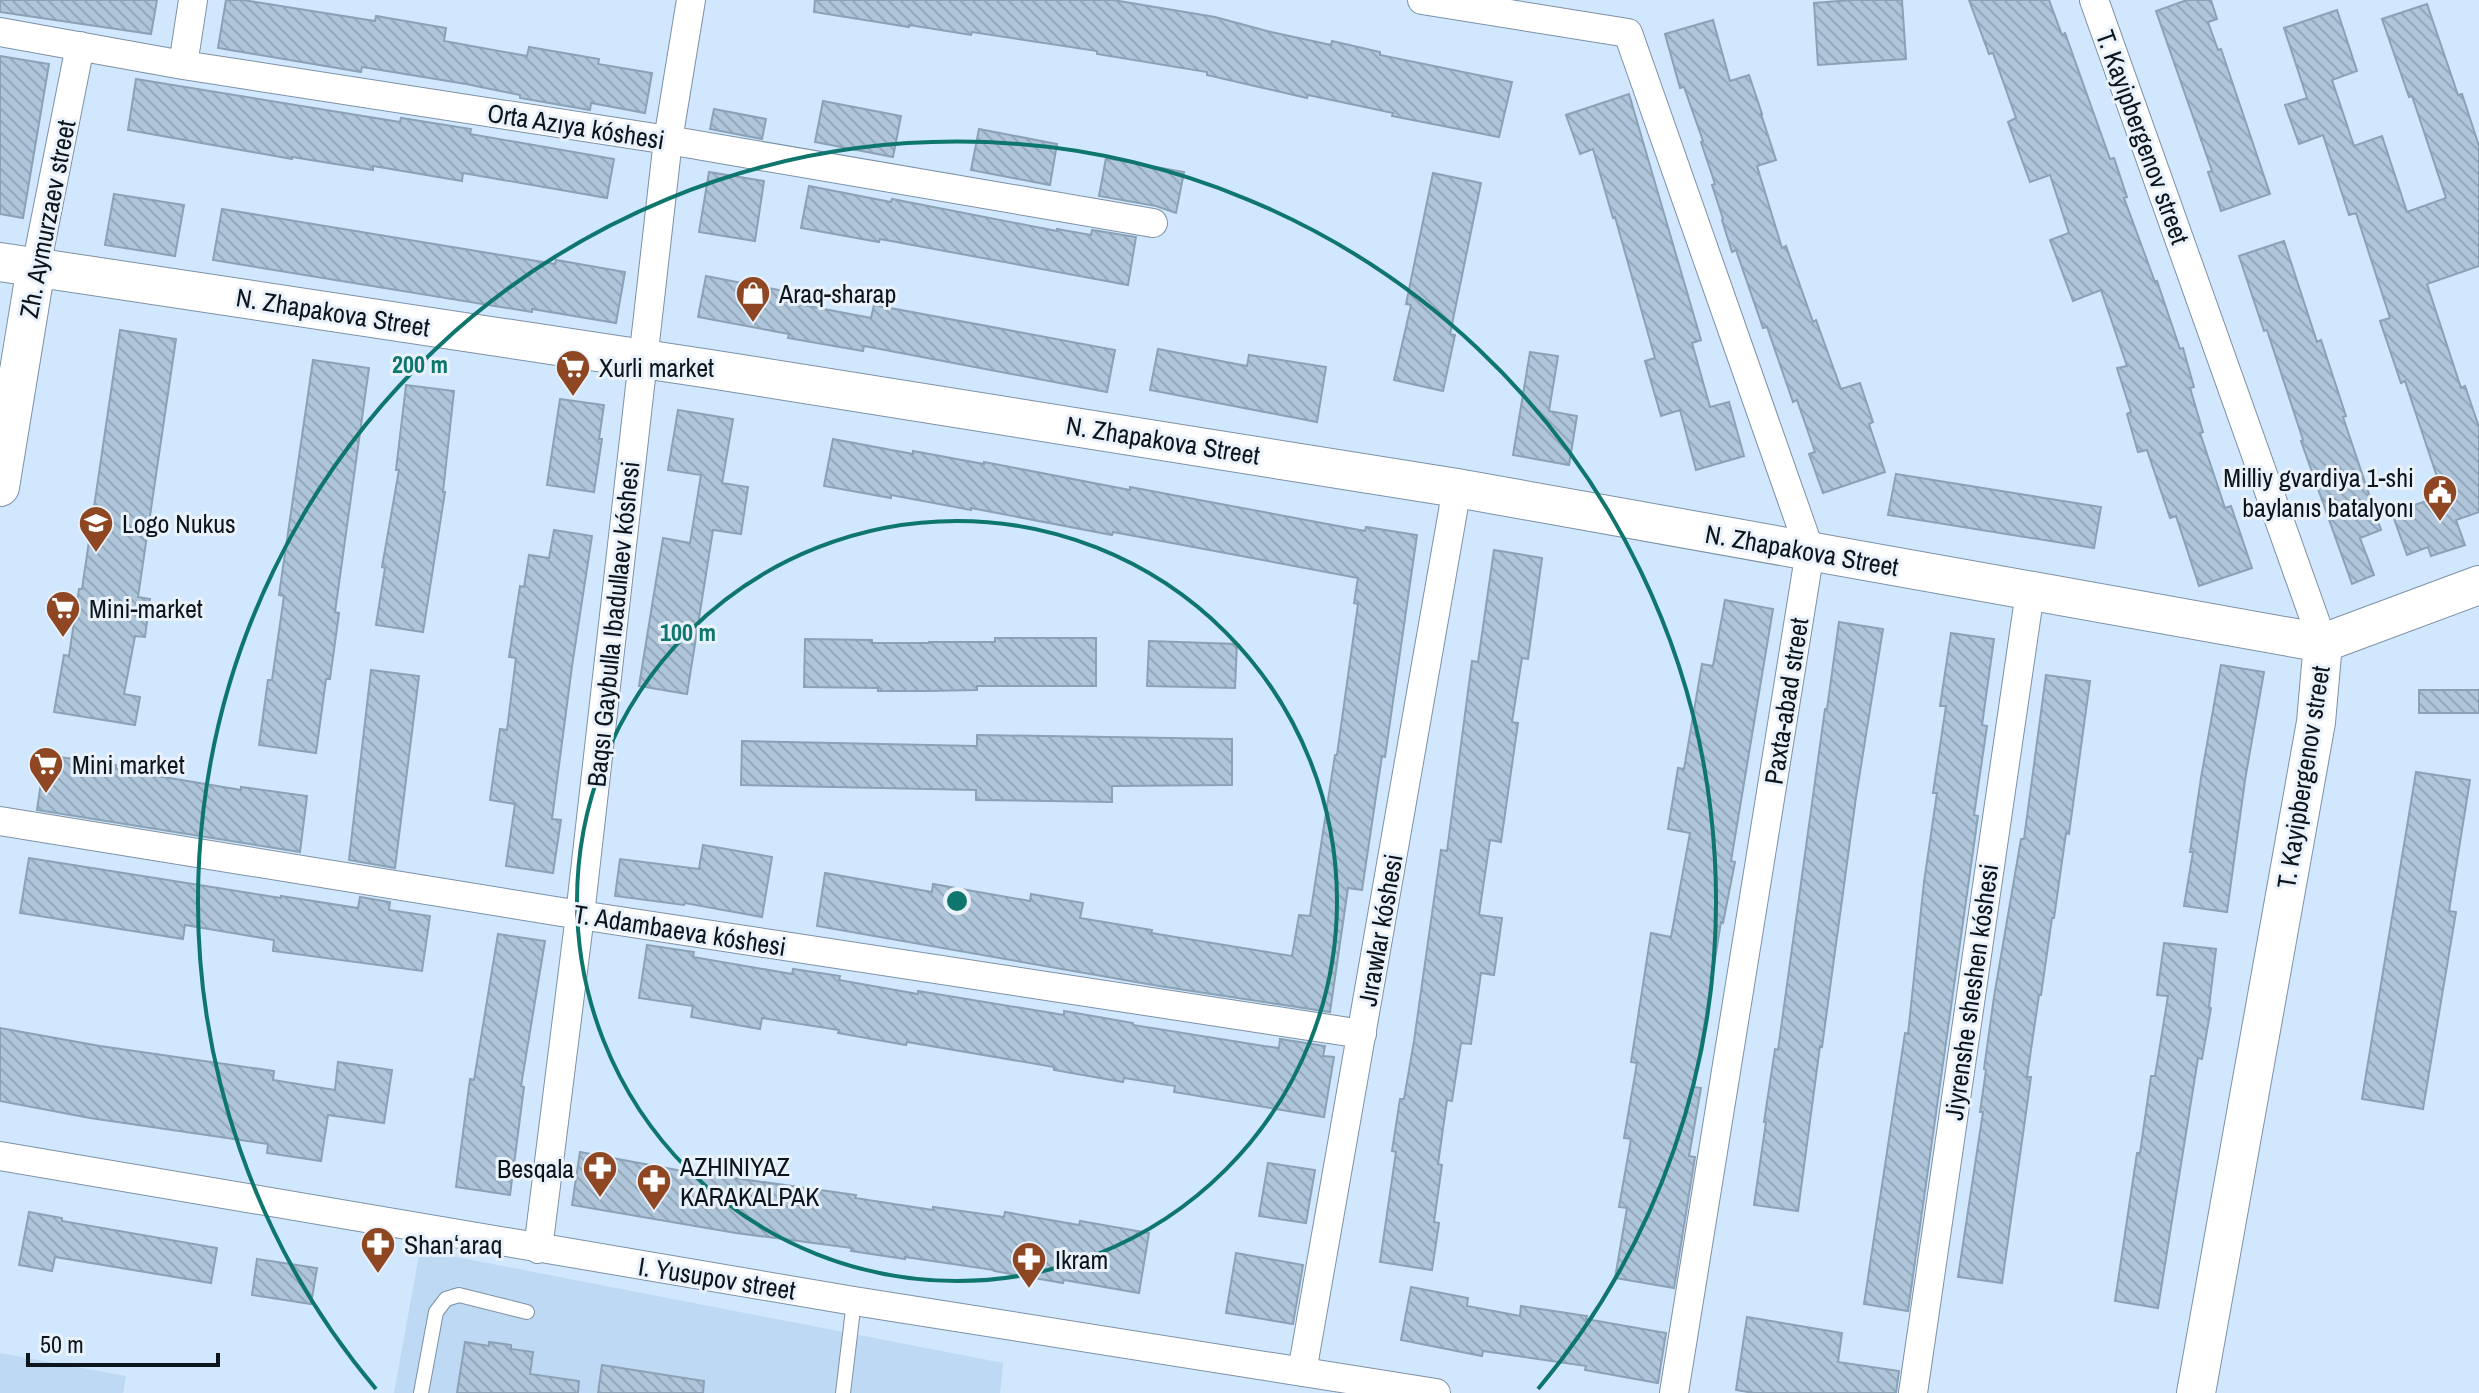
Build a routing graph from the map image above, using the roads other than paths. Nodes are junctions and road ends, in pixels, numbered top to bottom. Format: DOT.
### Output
graph roads {
  1 [pos="193,0"];
  2 [pos="691,0"];
  3 [pos="1422,0"];
  4 [pos="2094,0"];
  5 [pos="0,32"];
  6 [pos="80,46"];
  7 [pos="183,65"];
  8 [pos="668,140"];
  9 [pos="1153,223"];
  10 [pos="18,264"];
  11 [pos="642,359"];
  12 [pos="0,487"];
  13 [pos="1457,488"];
  14 [pos="1810,551"];
  15 [pos="2479,585"];
  16 [pos="2030,592"];
  17 [pos="2323,643"];
  18 [pos="0,821"];
  19 [pos="580,915"];
  20 [pos="1362,1034"];
  21 [pos="0,1156"];
  22 [pos="538,1249"];
  23 [pos="854,1301"];
  24 [pos="527,1312"];
  25 [pos="1302,1372"];
  26 [pos="421,1393"];
  27 [pos="843,1393"];
  28 [pos="1436,1393"];
  29 [pos="1674,1393"];
  30 [pos="1913,1393"];
  31 [pos="2196,1393"];
  1 -- 7 [label="street"];
  2 -- 8 [label="street, Baqsı Gaybulla Ibadullaev kóshesi"];
  3 -- 14 [label="street, Paxta-abad street"];
  4 -- 17 [label="street, T. Kayipbergenov street"];
  5 -- 6 [label="street, Orta Azıya kóshesi"];
  6 -- 7 [label="street, Orta Azıya kóshesi"];
  6 -- 10 [label="street, Zh. Aymurzaev street"];
  7 -- 8 [label="street, Orta Azıya kóshesi"];
  8 -- 9 [label="street, Orta Azıya kóshesi"];
  8 -- 11 [label="street, Baqsı Gaybulla Ibadullaev kóshesi"];
  10 -- 11 [label="main road, N. Zhapakova Street"];
  10 -- 12 [label="main road, Zh. Aymurzaev street"];
  11 -- 13 [label="main road, N. Zhapakova Street"];
  11 -- 19 [label="street, Baqsı Gaybulla Ibadullaev kóshesi"];
  13 -- 14 [label="main road, N. Zhapakova Street"];
  13 -- 20 [label="street, Jırawlar kóshesi"];
  14 -- 16 [label="main road, N. Zhapakova Street"];
  14 -- 29 [label="street, Paxta-abad street"];
  15 -- 17 [label="main road"];
  16 -- 17 [label="main road, N. Zhapakova Street"];
  16 -- 30 [label="street, Jiyrenshe sheshen kóshesi"];
  17 -- 31 [label="main road, T. Kayipbergenov street"];
  18 -- 19 [label="street, T. Adambaeva kóshesi"];
  19 -- 20 [label="street, T. Adambaeva kóshesi"];
  19 -- 22 [label="street, Baqsı Gaybulla Ibadullaev kóshesi"];
  20 -- 25 [label="street, Jırawlar kóshesi"];
  21 -- 22 [label="street, I. Yusupov street"];
  22 -- 23 [label="street, I. Yusupov street"];
  23 -- 25 [label="street, I. Yusupov street"];
  23 -- 27 [label="lane"];
  24 -- 26 [label="lane"];
  25 -- 28 [label="street, I. Yusupov street"];
}
